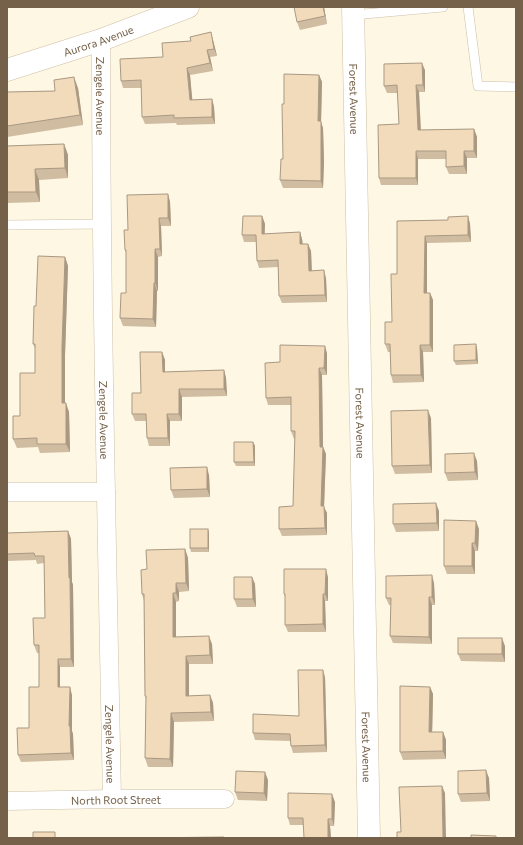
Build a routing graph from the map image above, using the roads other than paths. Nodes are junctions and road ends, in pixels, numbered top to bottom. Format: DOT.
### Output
graph roads {
  1 [pos="188,7"];
  2 [pos="443,7"];
  3 [pos="468,7"];
  4 [pos="353,11"];
  5 [pos="101,40"];
  6 [pos="7,70"];
  7 [pos="516,86"];
  8 [pos="102,224"];
  9 [pos="7,225"];
  10 [pos="7,492"];
  11 [pos="106,492"];
  12 [pos="112,799"];
  13 [pos="225,799"];
  14 [pos="7,801"];
  15 [pos="369,838"];
  1 -- 5 [label="street, Aurora Avenue"];
  2 -- 4 [label="lane"];
  3 -- 7 [label="lane"];
  4 -- 15 [label="street, Forest Avenue"];
  5 -- 6 [label="street, Aurora Avenue"];
  5 -- 8 [label="street, Zengele Avenue"];
  8 -- 9 [label="lane"];
  8 -- 11 [label="street, Zengele Avenue"];
  10 -- 11 [label="street"];
  11 -- 12 [label="street, Zengele Avenue"];
  12 -- 13 [label="street, North Root Street"];
  12 -- 14 [label="street, North Root Street"];
}
